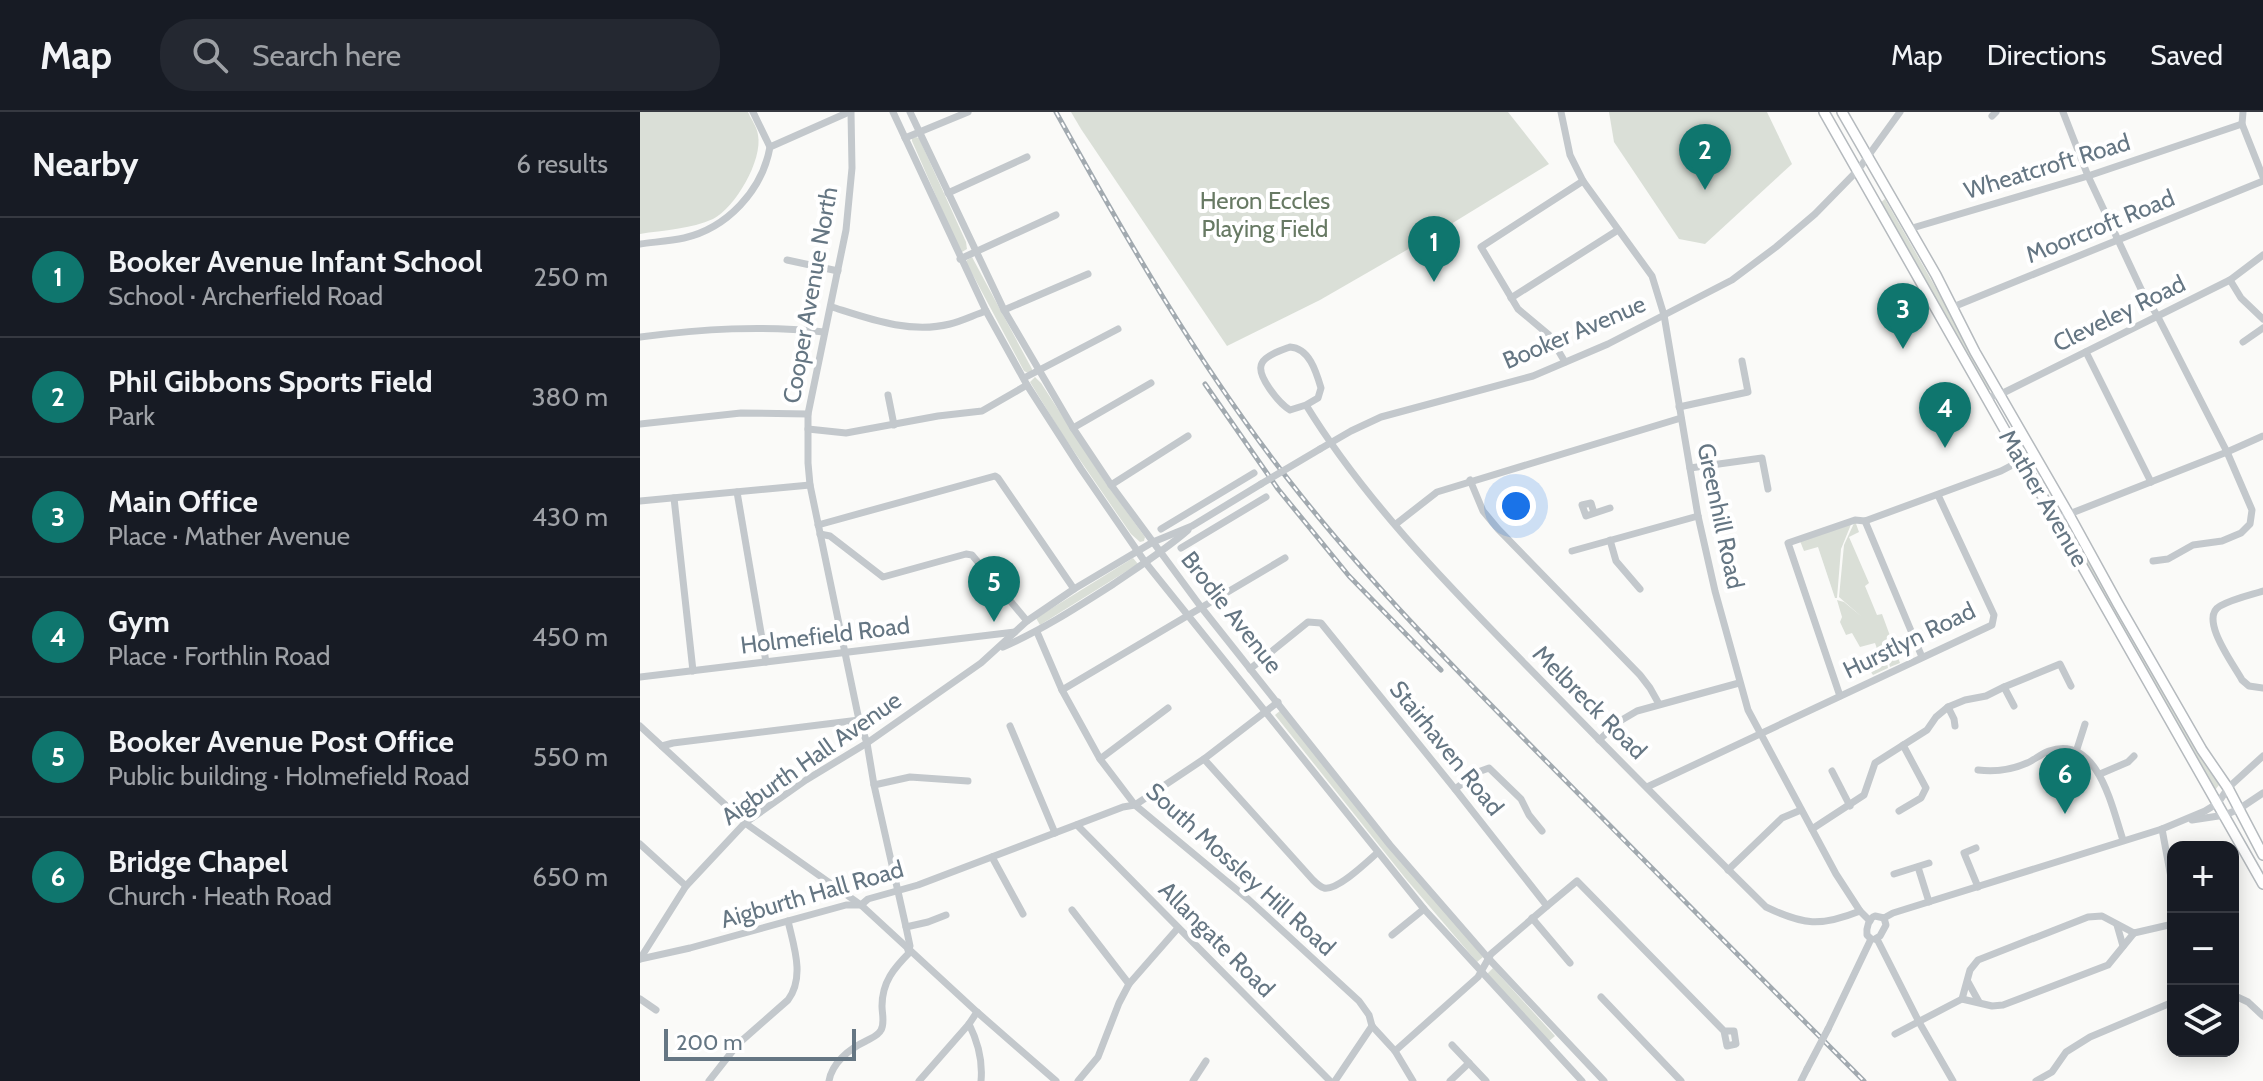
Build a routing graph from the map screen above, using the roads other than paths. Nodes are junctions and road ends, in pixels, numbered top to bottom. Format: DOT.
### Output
graph roads {
  1 [pos="753,112"];
  2 [pos="850,112"];
  3 [pos="893,112"];
  4 [pos="910,112"];
  5 [pos="968,112"];
  6 [pos="1561,112"];
  7 [pos="1824,112"];
  8 [pos="1842,112"];
  9 [pos="1900,112"];
  10 [pos="2063,112"];
  11 [pos="2243,112"];
  12 [pos="2242,124"];
  13 [pos="920,132"];
  14 [pos="905,138"];
  15 [pos="770,147"];
  16 [pos="1867,156"];
  17 [pos="1027,157"];
  18 [pos="1858,170"];
  19 [pos="2088,176"];
  20 [pos="2263,179"];
  21 [pos="1583,181"];
  22 [pos="948,193"];
  23 [pos="1056,215"];
  24 [pos="1909,229"];
  25 [pos="1618,230"];
  26 [pos="2119,241"];
  27 [pos="640,244"];
  28 [pos="975,252"];
  29 [pos="2263,255"];
  30 [pos="960,259"];
  31 [pos="787,260"];
  32 [pos="838,271"];
  33 [pos="1088,274"];
  34 [pos="2230,280"];
  35 [pos="1511,298"];
  36 [pos="832,307"];
  37 [pos="1953,307"];
  38 [pos="1004,310"];
  39 [pos="986,311"];
  40 [pos="1664,315"];
  41 [pos="2158,317"];
  42 [pos="2263,319"];
  43 [pos="2263,328"];
  44 [pos="1118,329"];
  45 [pos="824,332"];
  46 [pos="640,337"];
  47 [pos="2243,342"];
  48 [pos="2086,352"];
  49 [pos="1742,361"];
  50 [pos="1565,362"];
  51 [pos="1038,370"];
  52 [pos="1026,382"];
  53 [pos="1151,383"];
  54 [pos="2001,394"];
  55 [pos="888,395"];
  56 [pos="1987,398"];
  57 [pos="1306,405"];
  58 [pos="1679,407"];
  59 [pos="808,414"];
  60 [pos="1681,418"];
  61 [pos="640,424"];
  62 [pos="894,425"];
  63 [pos="1073,428"];
  64 [pos="808,429"];
  65 [pos="1188,436"];
  66 [pos="2263,436"];
  67 [pos="1330,443"];
  68 [pos="2227,452"];
  69 [pos="2022,460"];
  70 [pos="1690,468"];
  71 [pos="1254,473"];
  72 [pos="1470,480"];
  73 [pos="2151,482"];
  74 [pos="810,485"];
  75 [pos="1111,485"];
  76 [pos="1768,489"];
  77 [pos="737,492"];
  78 [pos="1938,495"];
  79 [pos="1266,497"];
  80 [pos="674,498"];
  81 [pos="640,501"];
  82 [pos="1208,501"];
  83 [pos="1610,508"];
  84 [pos="1214,513"];
  85 [pos="1594,513"];
  86 [pos="2068,513"];
  87 [pos="1698,516"];
  88 [pos="2054,520"];
  89 [pos="1865,521"];
  90 [pos="1222,523"];
  91 [pos="1396,524"];
  92 [pos="818,525"];
  93 [pos="1192,526"];
  94 [pos="820,534"];
  95 [pos="1173,534"];
  96 [pos="1610,540"];
  97 [pos="1153,542"];
  98 [pos="1181,548"];
  99 [pos="1139,550"];
  100 [pos="1572,551"];
  101 [pos="1161,553"];
  102 [pos="1285,558"];
  103 [pos="2153,561"];
  104 [pos="1145,562"];
  105 [pos="1074,589"];
  106 [pos="1640,589"];
  107 [pos="2263,591"];
  108 [pos="1201,607"];
  109 [pos="1187,615"];
  110 [pos="1027,621"];
  111 [pos="1015,632"];
  112 [pos="1037,632"];
  113 [pos="997,650"];
  114 [pos="846,653"];
  115 [pos="1922,657"];
  116 [pos="766,662"];
  117 [pos="1250,669"];
  118 [pos="693,671"];
  119 [pos="640,677"];
  120 [pos="1739,683"];
  121 [pos="2071,686"];
  122 [pos="2004,687"];
  123 [pos="2263,688"];
  124 [pos="1062,690"];
  125 [pos="1840,696"];
  126 [pos="1278,702"];
  127 [pos="1659,704"];
  128 [pos="2014,706"];
  129 [pos="1948,707"];
  130 [pos="1168,708"];
  131 [pos="1266,713"];
  132 [pos="859,720"];
  133 [pos="2085,724"];
  134 [pos="640,726"];
  135 [pos="1010,726"];
  136 [pos="1955,726"];
  137 [pos="1760,732"];
  138 [pos="1599,740"];
  139 [pos="867,743"];
  140 [pos="1903,745"];
  141 [pos="662,746"];
  142 [pos="2076,752"];
  143 [pos="2134,756"];
  144 [pos="2263,756"];
  145 [pos="1100,759"];
  146 [pos="1204,759"];
  147 [pos="1978,770"];
  148 [pos="1832,771"];
  149 [pos="2100,774"];
  150 [pos="968,781"];
  151 [pos="874,785"];
  152 [pos="1647,787"];
  153 [pos="2228,788"];
  154 [pos="1455,789"];
  155 [pos="2263,793"];
  156 [pos="2218,803"];
  157 [pos="1135,805"];
  158 [pos="1850,806"];
  159 [pos="2239,809"];
  160 [pos="1801,810"];
  161 [pos="1899,811"];
  162 [pos="2225,815"];
  163 [pos="745,823"];
  164 [pos="2177,823"];
  165 [pos="1077,825"];
  166 [pos="1542,826"];
  167 [pos="1812,829"];
  168 [pos="2162,829"];
  169 [pos="1055,833"];
  170 [pos="2123,840"];
  171 [pos="640,844"];
  172 [pos="1976,848"];
  173 [pos="1377,853"];
  174 [pos="2263,855"];
  175 [pos="2167,856"];
  176 [pos="992,857"];
  177 [pos="1929,863"];
  178 [pos="1918,867"];
  179 [pos="1728,870"];
  180 [pos="1894,874"];
  181 [pos="2263,884"];
  182 [pos="686,886"];
  183 [pos="1978,887"];
  184 [pos="897,890"];
  185 [pos="1929,902"];
  186 [pos="861,905"];
  187 [pos="1547,906"];
  188 [pos="1424,909"];
  189 [pos="1072,910"];
  190 [pos="1860,911"];
  191 [pos="1023,914"];
  192 [pos="947,915"];
  193 [pos="1532,918"];
  194 [pos="1884,918"];
  195 [pos="788,921"];
  196 [pos="1870,921"];
  197 [pos="2117,925"];
  198 [pos="2167,925"];
  199 [pos="906,927"];
  200 [pos="1178,928"];
  201 [pos="2134,933"];
  202 [pos="1392,935"];
  203 [pos="1874,939"];
  204 [pos="2123,946"];
  205 [pos="909,951"];
  206 [pos="640,959"];
  207 [pos="1489,959"];
  208 [pos="1570,963"];
  209 [pos="1481,972"];
  210 [pos="1968,982"];
  211 [pos="1129,984"];
  212 [pos="1601,997"];
  213 [pos="2239,998"];
  214 [pos="640,999"];
  215 [pos="1962,999"];
  216 [pos="1979,1002"];
  217 [pos="2167,1005"];
  218 [pos="656,1010"];
  219 [pos="977,1012"];
  220 [pos="2263,1016"];
  221 [pos="1919,1022"];
  222 [pos="969,1024"];
  223 [pos="1372,1026"];
  224 [pos="1724,1031"];
  225 [pos="1895,1034"];
  226 [pos="1561,1037"];
  227 [pos="1452,1045"];
  228 [pos="1550,1048"];
  229 [pos="1395,1051"];
  230 [pos="1206,1061"];
  231 [pos="1469,1063"];
  232 [pos="2051,1077"];
  233 [pos="819,1078"];
  234 [pos="829,1079"];
  235 [pos="1410,1080"];
  236 [pos="709,1081"];
  237 [pos="919,1081"];
  238 [pos="981,1081"];
  239 [pos="1056,1081"];
  240 [pos="1078,1081"];
  241 [pos="1193,1081"];
  242 [pos="1332,1081"];
  243 [pos="1450,1081"];
  244 [pos="1486,1081"];
  245 [pos="1582,1081"];
  246 [pos="1604,1081"];
  247 [pos="1681,1081"];
  248 [pos="1801,1081"];
  249 [pos="1953,1081"];
  250 [pos="2036,1081"];
  1 -- 15 [label="street"];
  2 -- 15 [label="street"];
  2 -- 32 [label="street, Cooper Avenue North"];
  3 -- 14 [label="street, Brodie Avenue"];
  4 -- 13 [label="street, Brodie Avenue"];
  5 -- 13 [label="street"];
  6 -- 21 [label="street, Greenhill Road"];
  7 -- 18 [label="main road, Mather Avenue"];
  8 -- 16 [label="main road, Mather Avenue"];
  9 -- 16 [label="street, Booker Avenue"];
  10 -- 19 [label="street"];
  11 -- 12 [label="street"];
  12 -- 19 [label="street, Wheatcroft Road"];
  12 -- 20 [label="street"];
  13 -- 14 [label="street"];
  13 -- 22 [label="street, Brodie Avenue"];
  14 -- 30 [label="street, Brodie Avenue"];
  15 -- 27 [label="street"];
  16 -- 18 [label="street, Booker Avenue"];
  16 -- 24 [label="main road, Mather Avenue"];
  17 -- 22 [label="street"];
  18 -- 40 [label="street, Booker Avenue"];
  18 -- 56 [label="main road, Mather Avenue"];
  19 -- 24 [label="street, Wheatcroft Road"];
  19 -- 26 [label="street"];
  20 -- 26 [label="street, Moorcroft Road"];
  21 -- 25 [label="street, Greenhill Road"];
  21 -- 35 [label="street"];
  22 -- 28 [label="street, Brodie Avenue"];
  23 -- 28 [label="street"];
  24 -- 37 [label="main road, Mather Avenue"];
  25 -- 35 [label="street"];
  25 -- 40 [label="street, Greenhill Road"];
  26 -- 37 [label="street, Moorcroft Road"];
  26 -- 41 [label="street"];
  28 -- 30 [label="street"];
  28 -- 38 [label="street, Brodie Avenue"];
  29 -- 34 [label="street, Cleveley Road"];
  30 -- 39 [label="street, Brodie Avenue"];
  31 -- 32 [label="street"];
  32 -- 36 [label="street, Cooper Avenue North"];
  33 -- 38 [label="street"];
  34 -- 41 [label="street, Cleveley Road"];
  34 -- 42 [label="street"];
  35 -- 50 [label="street"];
  36 -- 39 [label="street"];
  36 -- 45 [label="street, Cooper Avenue North"];
  37 -- 54 [label="main road, Mather Avenue"];
  38 -- 51 [label="street, Brodie Avenue"];
  39 -- 52 [label="street, Brodie Avenue"];
  40 -- 50 [label="street, Booker Avenue"];
  40 -- 58 [label="street, Greenhill Road"];
  41 -- 48 [label="street, Cleveley Road"];
  41 -- 68 [label="street"];
  43 -- 47 [label="street"];
  44 -- 51 [label="street"];
  45 -- 46 [label="street"];
  45 -- 59 [label="street, Cooper Avenue North"];
  48 -- 54 [label="street, Cleveley Road"];
  48 -- 73 [label="street"];
  49 -- 58 [label="street"];
  50 -- 67 [label="street, Booker Avenue"];
  51 -- 52 [label="street"];
  51 -- 63 [label="street, Brodie Avenue"];
  52 -- 62 [label="street"];
  52 -- 99 [label="street, Brodie Avenue"];
  53 -- 63 [label="street"];
  54 -- 56 [label="street, Cleveley Road"];
  54 -- 86 [label="main road, Mather Avenue"];
  55 -- 62 [label="street"];
  56 -- 69 [label="main road, Mather Avenue"];
  57 -- 57 [label="street"];
  57 -- 67 [label="street, Melbreck Road"];
  58 -- 60 [label="street, Greenhill Road"];
  59 -- 61 [label="street"];
  59 -- 64 [label="street, Cooper Avenue North"];
  60 -- 70 [label="street, Greenhill Road"];
  60 -- 72 [label="street"];
  62 -- 64 [label="street"];
  63 -- 75 [label="street, Brodie Avenue"];
  64 -- 74 [label="street, Cooper Avenue North"];
  65 -- 75 [label="street"];
  66 -- 68 [label="street"];
  67 -- 84 [label="street, Booker Avenue, bridge"];
  67 -- 91 [label="street, Melbreck Road"];
  68 -- 73 [label="street"];
  68 -- 103 [label="street"];
  69 -- 78 [label="street"];
  69 -- 88 [label="main road, Mather Avenue"];
  70 -- 76 [label="street"];
  70 -- 87 [label="street, Greenhill Road"];
  71 -- 82 [label="street"];
  72 -- 91 [label="street"];
  72 -- 127 [label="street"];
  73 -- 86 [label="street"];
  74 -- 77 [label="street"];
  74 -- 92 [label="street, Cooper Avenue North"];
  75 -- 97 [label="street, Brodie Avenue"];
  77 -- 80 [label="street"];
  77 -- 116 [label="street"];
  78 -- 89 [label="street"];
  78 -- 115 [label="street, Hurstlyn Road"];
  79 -- 90 [label="street"];
  80 -- 81 [label="street"];
  80 -- 118 [label="street"];
  82 -- 84 [label="street"];
  82 -- 95 [label="street"];
  83 -- 85 [label="street"];
  84 -- 90 [label="street"];
  84 -- 93 [label="street, Booker Avenue"];
  86 -- 88 [label="street"];
  86 -- 153 [label="main road, Mather Avenue"];
  87 -- 96 [label="street"];
  87 -- 120 [label="street, Greenhill Road"];
  88 -- 156 [label="main road, Mather Avenue"];
  89 -- 115 [label="street"];
  89 -- 125 [label="street"];
  90 -- 98 [label="street"];
  91 -- 138 [label="street, Melbreck Road"];
  92 -- 94 [label="street, Cooper Avenue North"];
  92 -- 105 [label="street"];
  93 -- 95 [label="street, Booker Avenue"];
  93 -- 101 [label="street, Booker Avenue"];
  94 -- 110 [label="street"];
  94 -- 114 [label="street, Cooper Avenue North"];
  95 -- 97 [label="street, Booker Avenue"];
  96 -- 100 [label="street"];
  96 -- 106 [label="street"];
  97 -- 99 [label="street, Booker Avenue"];
  97 -- 101 [label="street, Brodie Avenue"];
  99 -- 104 [label="street, Brodie Avenue"];
  99 -- 105 [label="street, Booker Avenue"];
  101 -- 104 [label="street, Booker Avenue"];
  101 -- 108 [label="street, Brodie Avenue"];
  102 -- 108 [label="street"];
  104 -- 109 [label="street, Brodie Avenue"];
  104 -- 112 [label="street, Booker Avenue"];
  105 -- 110 [label="street, Booker Avenue"];
  107 -- 123 [label="street"];
  108 -- 109 [label="street"];
  108 -- 117 [label="street, Brodie Avenue"];
  109 -- 124 [label="street"];
  109 -- 131 [label="street, Brodie Avenue"];
  110 -- 111 [label="street, Booker Avenue"];
  111 -- 113 [label="street, Booker Avenue"];
  111 -- 114 [label="street, Holmefield Road"];
  112 -- 113 [label="street, Booker Avenue"];
  112 -- 124 [label="street, South Mossley Hill Road"];
  113 -- 139 [label="street, Aigburth Hall Avenue"];
  114 -- 116 [label="street, Holmefield Road"];
  114 -- 132 [label="street, Cooper Avenue North"];
  115 -- 125 [label="street, Hurstlyn Road"];
  116 -- 118 [label="street, Holmefield Road"];
  117 -- 126 [label="street, Brodie Avenue"];
  117 -- 154 [label="street, Stairhaven Road"];
  118 -- 119 [label="street, Holmefield Road"];
  120 -- 127 [label="street"];
  120 -- 137 [label="street, Greenhill Road"];
  121 -- 122 [label="street"];
  122 -- 128 [label="street"];
  122 -- 129 [label="street"];
  124 -- 145 [label="street, South Mossley Hill Road"];
  125 -- 137 [label="street, Hurstlyn Road"];
  126 -- 131 [label="street, Aigburth Hall Road"];
  126 -- 207 [label="street, Brodie Avenue"];
  127 -- 138 [label="street"];
  129 -- 136 [label="street"];
  129 -- 140 [label="street"];
  130 -- 145 [label="street"];
  131 -- 146 [label="street, Aigburth Hall Road"];
  131 -- 173 [label="street, Brodie Avenue"];
  132 -- 139 [label="street, Cooper Avenue North"];
  132 -- 141 [label="street"];
  133 -- 142 [label="street"];
  134 -- 141 [label="street"];
  135 -- 169 [label="street"];
  137 -- 152 [label="street, Hurstlyn Road"];
  137 -- 160 [label="street, Greenhill Road"];
  138 -- 152 [label="street, Melbreck Road"];
  139 -- 151 [label="street, Cooper Avenue North"];
  139 -- 163 [label="street, Aigburth Hall Avenue"];
  140 -- 158 [label="street"];
  140 -- 161 [label="street"];
  141 -- 163 [label="street"];
  142 -- 147 [label="street"];
  142 -- 149 [label="street"];
  143 -- 149 [label="street"];
  144 -- 153 [label="street"];
  145 -- 157 [label="street, South Mossley Hill Road"];
  146 -- 157 [label="street, Aigburth Hall Road"];
  146 -- 173 [label="street"];
  148 -- 158 [label="street"];
  149 -- 170 [label="street"];
  150 -- 151 [label="street"];
  151 -- 184 [label="street, Cooper Avenue North"];
  152 -- 179 [label="street, Melbreck Road"];
  153 -- 156 [label="street"];
  153 -- 159 [label="main road, Mather Avenue"];
  154 -- 166 [label="street"];
  154 -- 187 [label="street, Stairhaven Road"];
  155 -- 159 [label="street"];
  156 -- 162 [label="main road, Mather Avenue"];
  156 -- 164 [label="street"];
  157 -- 165 [label="street, Aigburth Hall Road"];
  157 -- 223 [label="street, South Mossley Hill Road"];
  158 -- 167 [label="street"];
  159 -- 162 [label="street"];
  159 -- 174 [label="main road, Mather Avenue"];
  160 -- 167 [label="street, Greenhill Road"];
  160 -- 179 [label="street"];
  162 -- 164 [label="street"];
  162 -- 181 [label="main road, Mather Avenue"];
  163 -- 182 [label="street, Aigburth Hall Avenue"];
  163 -- 186 [label="street"];
  164 -- 168 [label="street"];
  165 -- 169 [label="street, Aigburth Hall Road"];
  165 -- 200 [label="street, Allangate Road"];
  167 -- 190 [label="street, Greenhill Road"];
  168 -- 170 [label="street"];
  168 -- 175 [label="street"];
  169 -- 176 [label="street, Aigburth Hall Road"];
  170 -- 183 [label="street"];
  171 -- 182 [label="street"];
  172 -- 183 [label="street"];
  173 -- 188 [label="street, Brodie Avenue"];
  176 -- 184 [label="street, Aigburth Hall Road"];
  176 -- 191 [label="street"];
  177 -- 178 [label="street"];
  178 -- 180 [label="street"];
  178 -- 185 [label="street"];
  179 -- 190 [label="street, Melbreck Road"];
  182 -- 206 [label="street, Aigburth Hall Avenue"];
  183 -- 185 [label="street"];
  184 -- 186 [label="street, Aigburth Hall Road"];
  184 -- 199 [label="street, Cooper Avenue North"];
  185 -- 194 [label="street"];
  186 -- 195 [label="street, Aigburth Hall Road"];
  186 -- 205 [label="street"];
  187 -- 193 [label="street"];
  187 -- 224 [label="street"];
  188 -- 202 [label="street"];
  188 -- 209 [label="street, Brodie Avenue"];
  189 -- 211 [label="street"];
  190 -- 196 [label="street, Greenhill Road"];
  192 -- 199 [label="street"];
  193 -- 207 [label="street"];
  193 -- 208 [label="street"];
  194 -- 196 [label="street"];
  194 -- 203 [label="street"];
  195 -- 206 [label="street, Aigburth Hall Road"];
  195 -- 236 [label="street"];
  196 -- 203 [label="street"];
  197 -- 201 [label="street"];
  197 -- 204 [label="street"];
  197 -- 210 [label="street"];
  198 -- 201 [label="street"];
  199 -- 205 [label="street, Cooper Avenue North"];
  200 -- 211 [label="street"];
  200 -- 242 [label="street, Allangate Road"];
  201 -- 204 [label="street"];
  203 -- 221 [label="street"];
  203 -- 248 [label="street, bridge"];
  204 -- 216 [label="street"];
  205 -- 219 [label="street"];
  205 -- 234 [label="street"];
  207 -- 209 [label="street"];
  207 -- 226 [label="street, Brodie Avenue"];
  209 -- 228 [label="street, Brodie Avenue"];
  209 -- 229 [label="street"];
  210 -- 215 [label="street"];
  210 -- 216 [label="street"];
  211 -- 240 [label="street"];
  212 -- 247 [label="street"];
  213 -- 220 [label="street"];
  214 -- 218 [label="street"];
  215 -- 216 [label="street"];
  215 -- 221 [label="street"];
  217 -- 232 [label="street"];
  219 -- 222 [label="street"];
  219 -- 239 [label="street"];
  221 -- 225 [label="street"];
  221 -- 249 [label="street"];
  222 -- 237 [label="street"];
  222 -- 238 [label="street"];
  223 -- 229 [label="street, South Mossley Hill Road"];
  223 -- 242 [label="street"];
  226 -- 228 [label="street"];
  226 -- 246 [label="street, Brodie Avenue"];
  227 -- 231 [label="street"];
  228 -- 245 [label="street, Brodie Avenue"];
  229 -- 235 [label="street, South Mossley Hill Road"];
  230 -- 241 [label="street"];
  231 -- 243 [label="street"];
  231 -- 244 [label="street"];
  232 -- 250 [label="street"];
  233 -- 234 [label="street"];
}
